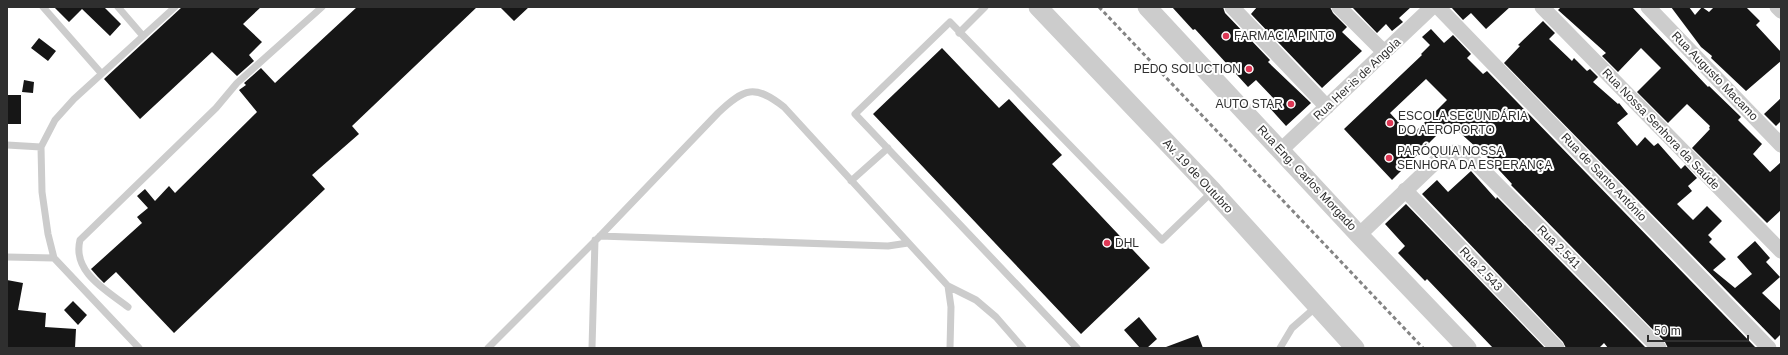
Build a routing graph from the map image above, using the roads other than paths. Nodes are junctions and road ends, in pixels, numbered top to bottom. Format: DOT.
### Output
graph roads {
  1 [pos="43,7"];
  2 [pos="118,7"];
  3 [pos="175,7"];
  4 [pos="322,7"];
  5 [pos="986,7"];
  6 [pos="1038,7"];
  7 [pos="1148,7"];
  8 [pos="1232,7"];
  9 [pos="1339,7"];
  10 [pos="1432,7"];
  11 [pos="1438,7"];
  12 [pos="1542,7"];
  13 [pos="1648,7"];
  14 [pos="1777,7"];
  15 [pos="1781,11"];
  16 [pos="959,33"];
  17 [pos="143,36"];
  18 [pos="1384,52"];
  19 [pos="101,73"];
  20 [pos="1327,107"];
  21 [pos="7,145"];
  22 [pos="1781,145"];
  23 [pos="41,147"];
  24 [pos="888,148"];
  25 [pos="1281,150"];
  26 [pos="851,181"];
  27 [pos="1213,190"];
  28 [pos="1405,190"];
  29 [pos="1359,236"];
  30 [pos="598,238"];
  31 [pos="908,242"];
  32 [pos="1781,251"];
  33 [pos="7,257"];
  34 [pos="54,258"];
  35 [pos="948,286"];
  36 [pos="1318,305"];
  37 [pos="128,307"];
  38 [pos="139,348"];
  39 [pos="488,348"];
  40 [pos="592,348"];
  41 [pos="950,348"];
  42 [pos="1023,348"];
  43 [pos="1077,348"];
  44 [pos="1280,348"];
  45 [pos="1355,348"];
  46 [pos="1467,348"];
  47 [pos="1557,348"];
  48 [pos="1659,348"];
  49 [pos="1769,348"];
  1 -- 19 [label="lane"];
  2 -- 17 [label="lane"];
  3 -- 17 [label="lane"];
  4 -- 37 [label="lane"];
  5 -- 16 [label="lane"];
  6 -- 27 [label="street, Av. 19 de Outubro"];
  7 -- 25 [label="street, Rua Eng. Carlos Morgado"];
  8 -- 20 [label="street"];
  9 -- 18 [label="street"];
  10 -- 18 [label="street, Rua Her-is de Angola"];
  11 -- 49 [label="street, Rua de Santo António"];
  12 -- 32 [label="street, Rua Nossa Senhora da Saúde"];
  13 -- 22 [label="street, Rua Augusto Macamo"];
  14 -- 15 [label="street"];
  16 -- 24 [label="lane"];
  16 -- 27 [label="lane"];
  17 -- 19 [label="lane"];
  18 -- 20 [label="street, Rua Her-is de Angola"];
  19 -- 23 [label="lane"];
  20 -- 25 [label="street, Rua Her-is de Angola"];
  21 -- 23 [label="lane"];
  23 -- 34 [label="lane"];
  24 -- 26 [label="lane"];
  24 -- 43 [label="lane"];
  25 -- 29 [label="street, Rua Eng. Carlos Morgado"];
  26 -- 30 [label="lane"];
  26 -- 31 [label="lane"];
  27 -- 36 [label="street, Av. 19 de Outubro"];
  28 -- 29 [label="street"];
  28 -- 47 [label="street, Rua 2.543"];
  28 -- 48 [label="street, Rua 2.541"];
  29 -- 46 [label="street, Rua Eng. Carlos Morgado"];
  30 -- 31 [label="lane"];
  30 -- 39 [label="lane"];
  30 -- 40 [label="lane"];
  31 -- 35 [label="lane"];
  33 -- 34 [label="lane"];
  34 -- 38 [label="lane"];
  35 -- 41 [label="lane"];
  35 -- 42 [label="lane"];
  36 -- 44 [label="lane"];
  36 -- 45 [label="street, Av. 19 de Outubro"];
}
